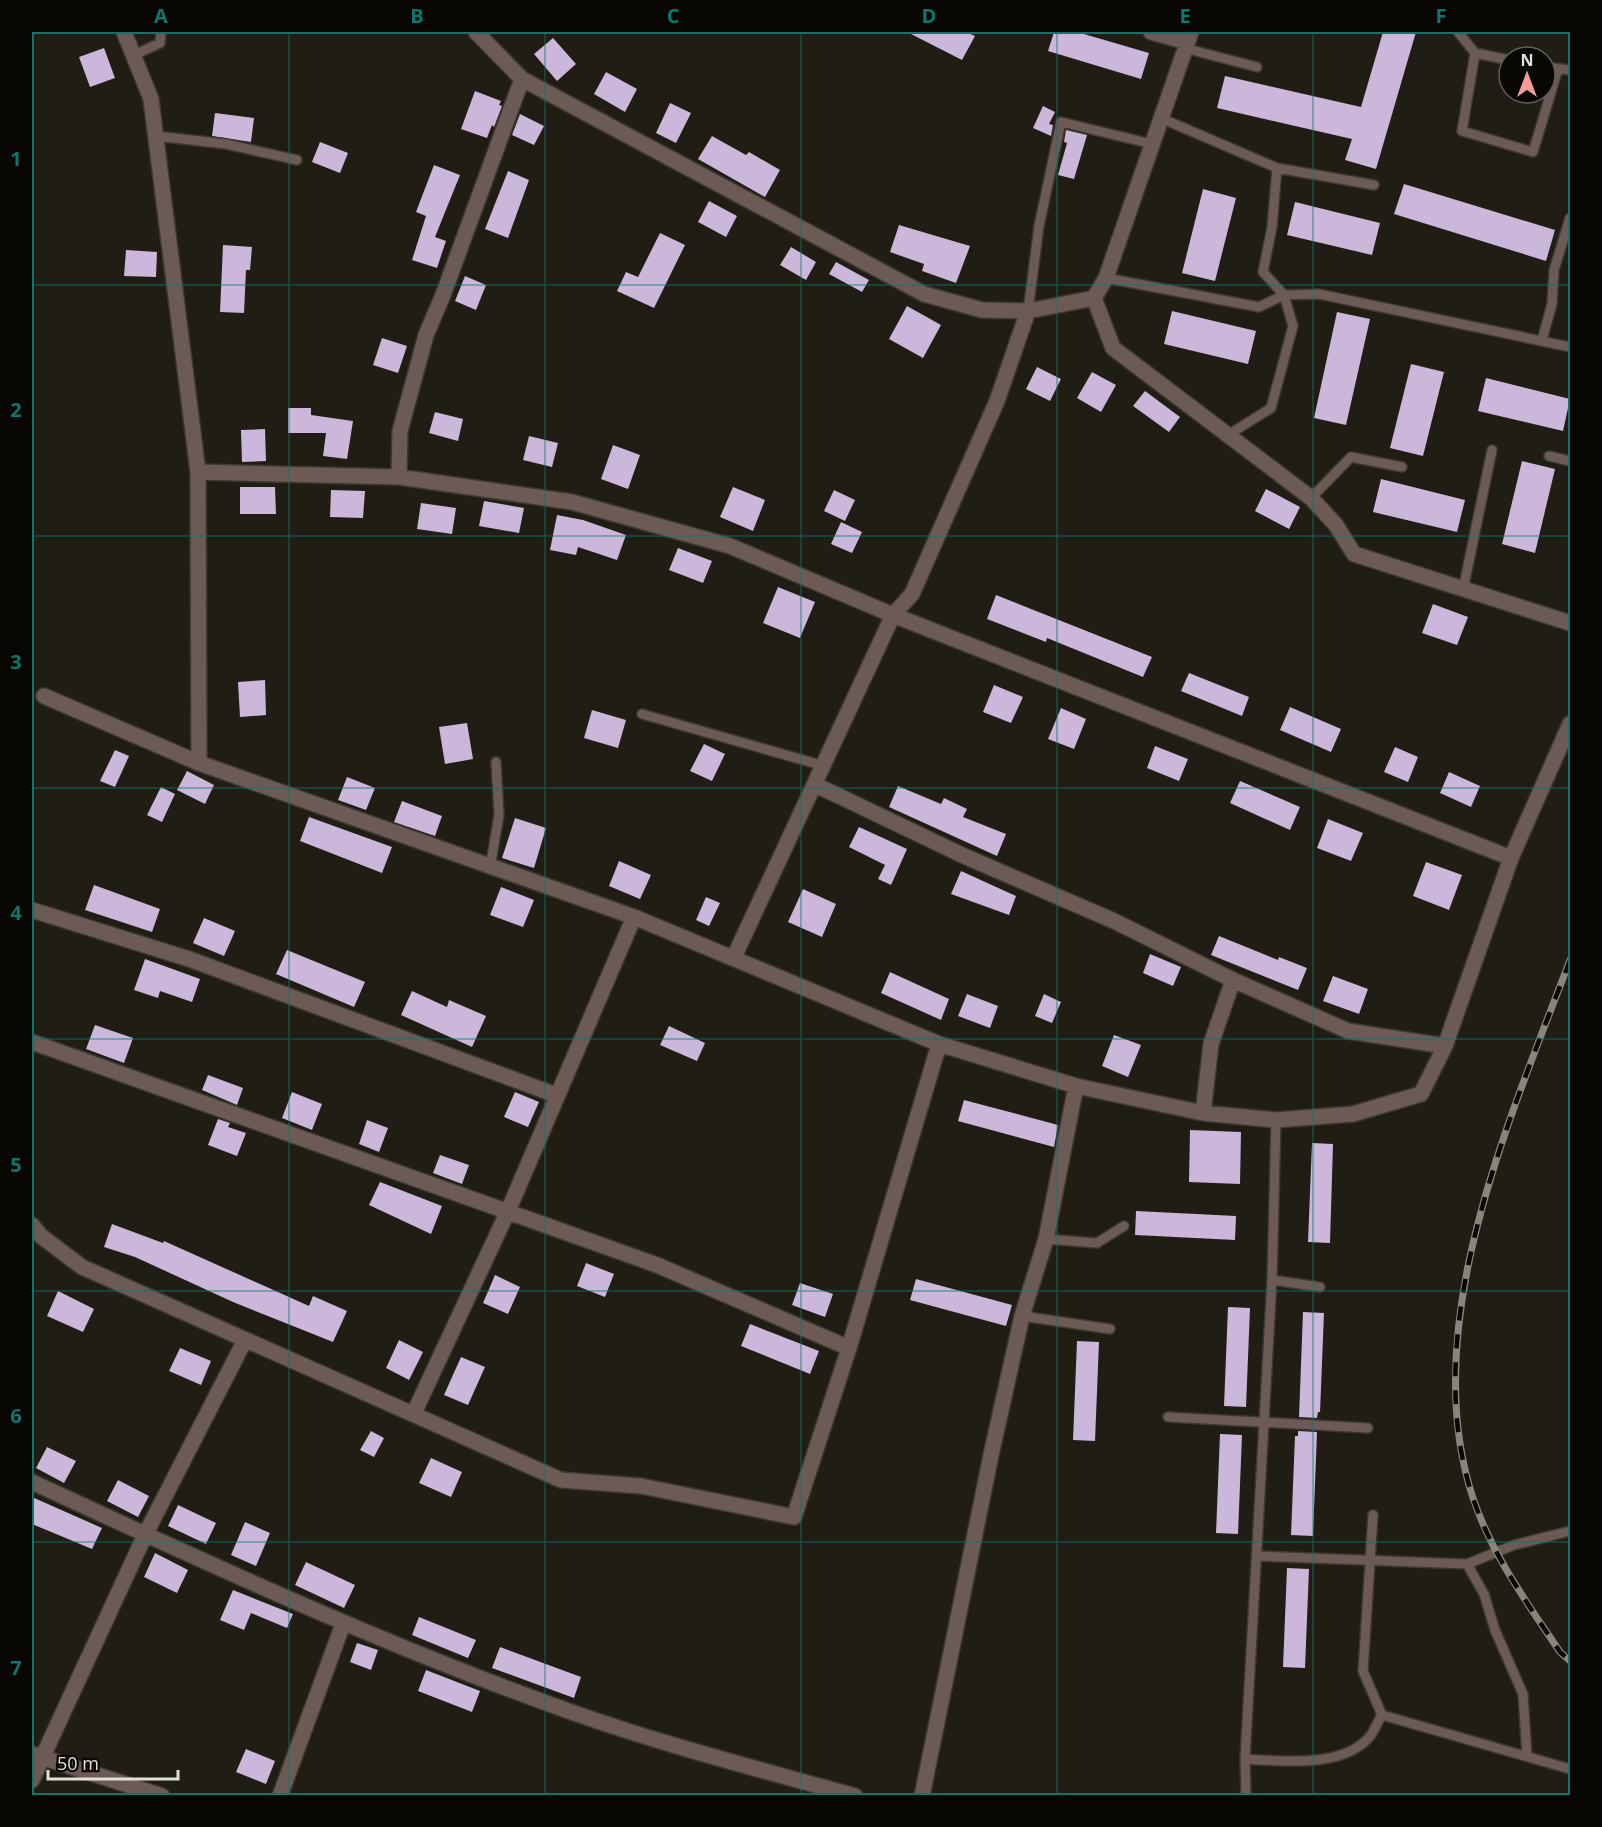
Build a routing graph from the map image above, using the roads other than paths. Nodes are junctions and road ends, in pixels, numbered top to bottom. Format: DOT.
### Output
graph roads {
  1 [pos="124,32"];
  2 [pos="161,32"];
  3 [pos="476,32"];
  4 [pos="1151,32"];
  5 [pos="1458,32"];
  6 [pos="1187,40"];
  7 [pos="1475,53"];
  8 [pos="134,55"];
  9 [pos="1497,58"];
  10 [pos="1257,67"];
  11 [pos="1558,69"];
  12 [pos="1570,70"];
  13 [pos="522,79"];
  14 [pos="1162,119"];
  15 [pos="156,136"];
  16 [pos="1152,144"];
  17 [pos="297,160"];
  18 [pos="1277,168"];
  19 [pos="1374,185"];
  20 [pos="1570,218"];
  21 [pos="1106,278"];
  22 [pos="1284,295"];
  23 [pos="1094,298"];
  24 [pos="1028,311"];
  25 [pos="1542,340"];
  26 [pos="1570,347"];
  27 [pos="1228,435"];
  28 [pos="1492,450"];
  29 [pos="1549,456"];
  30 [pos="1570,461"];
  31 [pos="1402,467"];
  32 [pos="198,472"];
  33 [pos="399,477"];
  34 [pos="1311,498"];
  35 [pos="1463,590"];
  36 [pos="893,615"];
  37 [pos="1570,623"];
  38 [pos="44,696"];
  39 [pos="642,714"];
  40 [pos="1570,724"];
  41 [pos="496,762"];
  42 [pos="199,763"];
  43 [pos="824,766"];
  44 [pos="816,785"];
  45 [pos="1511,858"];
  46 [pos="490,868"];
  47 [pos="32,910"];
  48 [pos="634,917"];
  49 [pos="734,957"];
  50 [pos="1233,980"];
  51 [pos="32,1042"];
  52 [pos="939,1044"];
  53 [pos="1445,1047"];
  54 [pos="1076,1086"];
  55 [pos="556,1095"];
  56 [pos="1203,1113"];
  57 [pos="1276,1120"];
  58 [pos="508,1211"];
  59 [pos="32,1225"];
  60 [pos="1124,1226"];
  61 [pos="1046,1239"];
  62 [pos="1272,1280"];
  63 [pos="1320,1287"];
  64 [pos="1022,1316"];
  65 [pos="1110,1329"];
  66 [pos="245,1340"];
  67 [pos="849,1348"];
  68 [pos="414,1413"];
  69 [pos="1168,1417"];
  70 [pos="1265,1422"];
  71 [pos="1368,1428"];
  72 [pos="32,1482"];
  73 [pos="1373,1515"];
  74 [pos="1570,1531"];
  75 [pos="145,1535"];
  76 [pos="1258,1556"];
  77 [pos="1369,1563"];
  78 [pos="1467,1564"];
  79 [pos="343,1624"];
  80 [pos="1382,1714"];
  81 [pos="37,1756"];
  82 [pos="1527,1756"];
  83 [pos="1245,1759"];
  84 [pos="1570,1769"];
  85 [pos="32,1780"];
  86 [pos="162,1796"];
  87 [pos="280,1796"];
  88 [pos="855,1796"];
  89 [pos="922,1796"];
  90 [pos="1246,1796"];
  1 -- 8 [label="street"];
  2 -- 8 [label="lane"];
  3 -- 13 [label="street"];
  4 -- 6 [label="street"];
  5 -- 7 [label="lane"];
  6 -- 10 [label="lane"];
  6 -- 14 [label="street"];
  7 -- 9 [label="lane"];
  7 -- 11 [label="lane"];
  8 -- 15 [label="street"];
  11 -- 12 [label="lane"];
  13 -- 24 [label="street"];
  13 -- 33 [label="street"];
  14 -- 16 [label="street"];
  14 -- 18 [label="lane"];
  15 -- 17 [label="lane"];
  15 -- 32 [label="street"];
  16 -- 21 [label="street"];
  16 -- 24 [label="lane"];
  18 -- 19 [label="lane"];
  18 -- 22 [label="lane"];
  20 -- 25 [label="lane"];
  21 -- 22 [label="lane"];
  21 -- 23 [label="street"];
  22 -- 25 [label="lane"];
  22 -- 27 [label="lane"];
  23 -- 24 [label="street"];
  23 -- 27 [label="street"];
  24 -- 36 [label="street"];
  25 -- 26 [label="lane"];
  27 -- 34 [label="street"];
  28 -- 35 [label="lane"];
  29 -- 30 [label="lane"];
  31 -- 34 [label="lane"];
  32 -- 33 [label="street"];
  32 -- 42 [label="street"];
  33 -- 36 [label="street"];
  34 -- 35 [label="street"];
  35 -- 37 [label="street"];
  36 -- 43 [label="street"];
  36 -- 45 [label="street"];
  38 -- 42 [label="street"];
  39 -- 43 [label="lane"];
  40 -- 45 [label="street"];
  41 -- 46 [label="lane"];
  42 -- 46 [label="street"];
  43 -- 44 [label="street"];
  44 -- 49 [label="street"];
  44 -- 50 [label="street"];
  45 -- 53 [label="street"];
  46 -- 48 [label="street"];
  47 -- 55 [label="street"];
  48 -- 49 [label="street"];
  48 -- 55 [label="street"];
  49 -- 52 [label="street"];
  50 -- 53 [label="street"];
  50 -- 56 [label="street"];
  51 -- 58 [label="street"];
  52 -- 54 [label="street"];
  52 -- 67 [label="street"];
  53 -- 57 [label="street"];
  54 -- 56 [label="street"];
  54 -- 61 [label="street"];
  55 -- 58 [label="street"];
  56 -- 57 [label="street"];
  57 -- 62 [label="lane"];
  58 -- 67 [label="street"];
  58 -- 68 [label="street"];
  59 -- 66 [label="street"];
  60 -- 61 [label="lane"];
  61 -- 64 [label="street"];
  62 -- 63 [label="lane"];
  62 -- 70 [label="lane"];
  64 -- 65 [label="lane"];
  64 -- 89 [label="street"];
  66 -- 68 [label="street"];
  66 -- 75 [label="street"];
  67 -- 68 [label="street"];
  69 -- 70 [label="lane"];
  70 -- 71 [label="lane"];
  70 -- 76 [label="lane"];
  72 -- 75 [label="street"];
  73 -- 77 [label="lane"];
  74 -- 78 [label="lane"];
  75 -- 79 [label="street"];
  75 -- 81 [label="street"];
  76 -- 77 [label="lane"];
  76 -- 83 [label="lane"];
  77 -- 78 [label="lane"];
  77 -- 80 [label="lane"];
  78 -- 82 [label="lane"];
  79 -- 87 [label="street"];
  79 -- 88 [label="street"];
  80 -- 82 [label="lane"];
  80 -- 83 [label="lane"];
  81 -- 85 [label="street"];
  81 -- 86 [label="street"];
  82 -- 84 [label="lane"];
  83 -- 90 [label="lane"];
}
